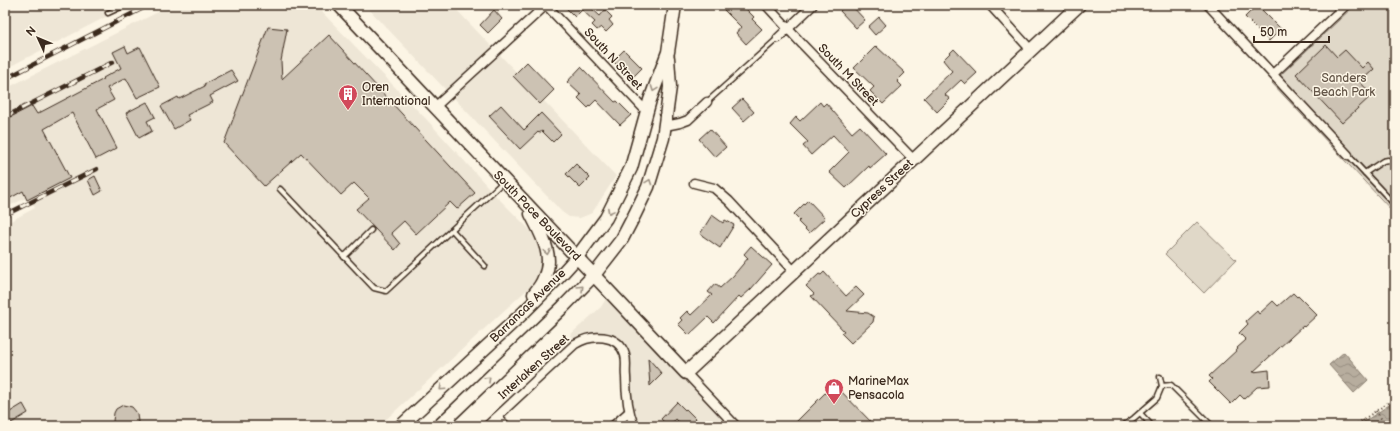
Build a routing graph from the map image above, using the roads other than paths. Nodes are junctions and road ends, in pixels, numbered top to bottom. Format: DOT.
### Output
graph roads {
  1 [pos="125,5"];
  2 [pos="339,5"];
  3 [pos="546,5"];
  4 [pos="675,5"];
  5 [pos="766,5"];
  6 [pos="813,5"];
  7 [pos="990,5"];
  8 [pos="1079,5"];
  9 [pos="1208,5"];
  10 [pos="1346,5"];
  11 [pos="108,13"];
  12 [pos="788,28"];
  13 [pos="778,38"];
  14 [pos="1031,50"];
  15 [pos="668,52"];
  16 [pos="1273,74"];
  17 [pos="708,102"];
  18 [pos="435,107"];
  19 [pos="647,112"];
  20 [pos="665,126"];
  21 [pos="1348,155"];
  22 [pos="914,160"];
  23 [pos="1395,164"];
  24 [pos="1365,173"];
  25 [pos="504,181"];
  26 [pos="694,183"];
  27 [pos="280,189"];
  28 [pos="526,204"];
  29 [pos="1395,205"];
  30 [pos="371,230"];
  31 [pos="452,230"];
  32 [pos="344,257"];
  33 [pos="577,257"];
  34 [pos="485,266"];
  35 [pos="794,271"];
  36 [pos="594,275"];
  37 [pos="522,314"];
  38 [pos="686,373"];
  39 [pos="1160,377"];
  40 [pos="1162,386"];
  41 [pos="629,412"];
  42 [pos="1140,413"];
  43 [pos="497,416"];
  44 [pos="734,425"];
  45 [pos="401,426"];
  46 [pos="439,426"];
  47 [pos="487,426"];
  48 [pos="506,426"];
  49 [pos="613,426"];
  50 [pos="634,426"];
  51 [pos="1123,426"];
  52 [pos="1152,426"];
  53 [pos="1212,426"];
  1 -- 11 [label="lane"];
  2 -- 18 [label="main road, South Pace Boulevard"];
  3 -- 18 [label="street"];
  3 -- 19 [label="street, South N Street"];
  4 -- 15 [label="main road, Barrancas Avenue"];
  5 -- 12 [label="street, South M Street"];
  6 -- 12 [label="street"];
  7 -- 14 [label="street"];
  8 -- 14 [label="main road, Cypress Street"];
  9 -- 16 [label="street"];
  10 -- 16 [label="street"];
  12 -- 13 [label="street"];
  12 -- 22 [label="street, South M Street"];
  13 -- 17 [label="lane"];
  14 -- 22 [label="main road, Cypress Street"];
  15 -- 19 [label="main road, Barrancas Avenue, one-way"];
  15 -- 20 [label="main road, Barrancas Avenue"];
  16 -- 21 [label="street"];
  17 -- 20 [label="street"];
  18 -- 25 [label="main road, South Pace Boulevard"];
  19 -- 33 [label="main road, Barrancas Avenue, one-way"];
  36 -- 20 [label="main road, Barrancas Avenue, one-way"];
  21 -- 24 [label="lane"];
  22 -- 35 [label="main road, Cypress Street"];
  23 -- 24 [label="lane"];
  24 -- 29 [label="lane"];
  25 -- 28 [label="main road, South Pace Boulevard"];
  25 -- 31 [label="lane"];
  26 -- 35 [label="street"];
  27 -- 32 [label="lane"];
  28 -- 33 [label="main road, South Pace Boulevard"];
  28 -- 37 [label="main road, one-way"];
  30 -- 32 [label="lane"];
  31 -- 32 [label="lane"];
  31 -- 34 [label="lane"];
  33 -- 36 [label="main road, South Pace Boulevard"];
  33 -- 37 [label="main road, Barrancas Avenue"];
  35 -- 38 [label="main road, Cypress Street"];
  36 -- 38 [label="main road, South Pace Boulevard"];
  46 -- 36 [label="main road, Barrancas Avenue, one-way"];
  37 -- 45 [label="main road, Barrancas Avenue, one-way"];
  38 -- 44 [label="street, South Pace Boulevard"];
  39 -- 40 [label="lane"];
  40 -- 42 [label="lane"];
  40 -- 53 [label="lane"];
  41 -- 43 [label="street, Interlaken Street"];
  41 -- 49 [label="street"];
  41 -- 50 [label="street"];
  42 -- 51 [label="lane"];
  42 -- 52 [label="lane"];
  43 -- 47 [label="street, Interlaken Street"];
  43 -- 48 [label="street"];
}
